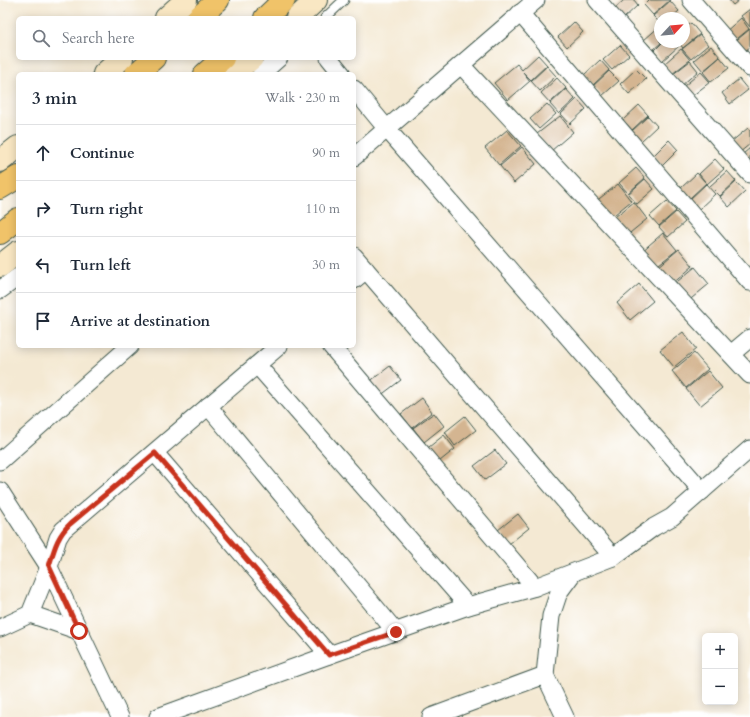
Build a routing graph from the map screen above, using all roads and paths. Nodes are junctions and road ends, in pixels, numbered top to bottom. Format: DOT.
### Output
graph roads {
  1 [pos="186,0"];
  2 [pos="218,0"];
  3 [pos="284,0"];
  4 [pos="316,0"];
  5 [pos="344,0"];
  6 [pos="536,0"];
  7 [pos="597,0"];
  8 [pos="691,0"];
  9 [pos="520,13"];
  10 [pos="168,16"];
  11 [pos="200,16"];
  12 [pos="267,16"];
  13 [pos="299,16"];
  14 [pos="327,16"];
  15 [pos="120,60"];
  16 [pos="152,60"];
  17 [pos="221,60"];
  18 [pos="250,60"];
  19 [pos="277,60"];
  20 [pos="331,60"];
  21 [pos="461,65"];
  22 [pos="750,68"];
  23 [pos="106,72"];
  24 [pos="138,72"];
  25 [pos="207,72"];
  26 [pos="235,72"];
  27 [pos="262,72"];
  28 [pos="340,72"];
  29 [pos="356,91"];
  30 [pos="387,129"];
  31 [pos="16,149"];
  32 [pos="356,156"];
  33 [pos="0,161"];
  34 [pos="750,174"];
  35 [pos="16,178"];
  36 [pos="0,188"];
  37 [pos="16,221"];
  38 [pos="0,233"];
  39 [pos="16,254"];
  40 [pos="356,262"];
  41 [pos="0,266"];
  42 [pos="360,275"];
  43 [pos="16,278"];
  44 [pos="750,282"];
  45 [pos="0,290"];
  46 [pos="750,338"];
  47 [pos="128,348"];
  48 [pos="277,348"];
  49 [pos="333,348"];
  50 [pos="731,354"];
  51 [pos="257,365"];
  52 [pos="750,375"];
  53 [pos="208,406"];
  54 [pos="750,449"];
  55 [pos="155,453"];
  56 [pos="0,461"];
  57 [pos="0,491"];
  58 [pos="702,491"];
  59 [pos="613,557"];
  60 [pos="49,566"];
  61 [pos="573,573"];
  62 [pos="535,587"];
  63 [pos="468,606"];
  64 [pos="30,614"];
  65 [pos="0,628"];
  66 [pos="79,631"];
  67 [pos="396,632"];
  68 [pos="329,655"];
  69 [pos="546,675"];
  70 [pos="120,717"];
  71 [pos="158,717"];
  72 [pos="431,717"];
  73 [pos="565,717"];
  1 -- 10 [label="street"];
  2 -- 11 [label="highway"];
  3 -- 12 [label="highway"];
  4 -- 13 [label="street"];
  5 -- 14 [label="lane"];
  6 -- 9 [label="street"];
  7 -- 34 [label="street"];
  8 -- 22 [label="street"];
  9 -- 21 [label="street"];
  9 -- 44 [label="street"];
  15 -- 23 [label="street"];
  16 -- 24 [label="highway"];
  17 -- 25 [label="highway"];
  18 -- 26 [label="street"];
  19 -- 27 [label="street"];
  20 -- 28 [label="street"];
  21 -- 30 [label="street"];
  21 -- 50 [label="street"];
  29 -- 30 [label="street"];
  30 -- 32 [label="street"];
  30 -- 58 [label="street"];
  31 -- 33 [label="street"];
  35 -- 36 [label="highway"];
  37 -- 38 [label="highway"];
  39 -- 41 [label="street"];
  40 -- 42 [label="street"];
  42 -- 59 [label="street"];
  43 -- 45 [label="street"];
  46 -- 50 [label="street"];
  47 -- 56 [label="street"];
  48 -- 51 [label="street"];
  49 -- 62 [label="street"];
  50 -- 52 [label="street"];
  51 -- 53 [label="street"];
  51 -- 63 [label="street"];
  53 -- 55 [label="street"];
  53 -- 67 [label="street"];
  54 -- 58 [label="street"];
  55 -- 60 [label="street"];
  55 -- 68 [label="street"];
  57 -- 60 [label="street"];
  58 -- 59 [label="street"];
  59 -- 61 [label="street"];
  60 -- 64 [label="street"];
  60 -- 66 [label="street"];
  61 -- 62 [label="street"];
  61 -- 69 [label="street"];
  62 -- 63 [label="street"];
  63 -- 67 [label="street"];
  64 -- 65 [label="street"];
  64 -- 66 [label="street"];
  66 -- 70 [label="street"];
  67 -- 68 [label="street"];
  68 -- 71 [label="street"];
  69 -- 72 [label="street"];
  69 -- 73 [label="street"];
}
